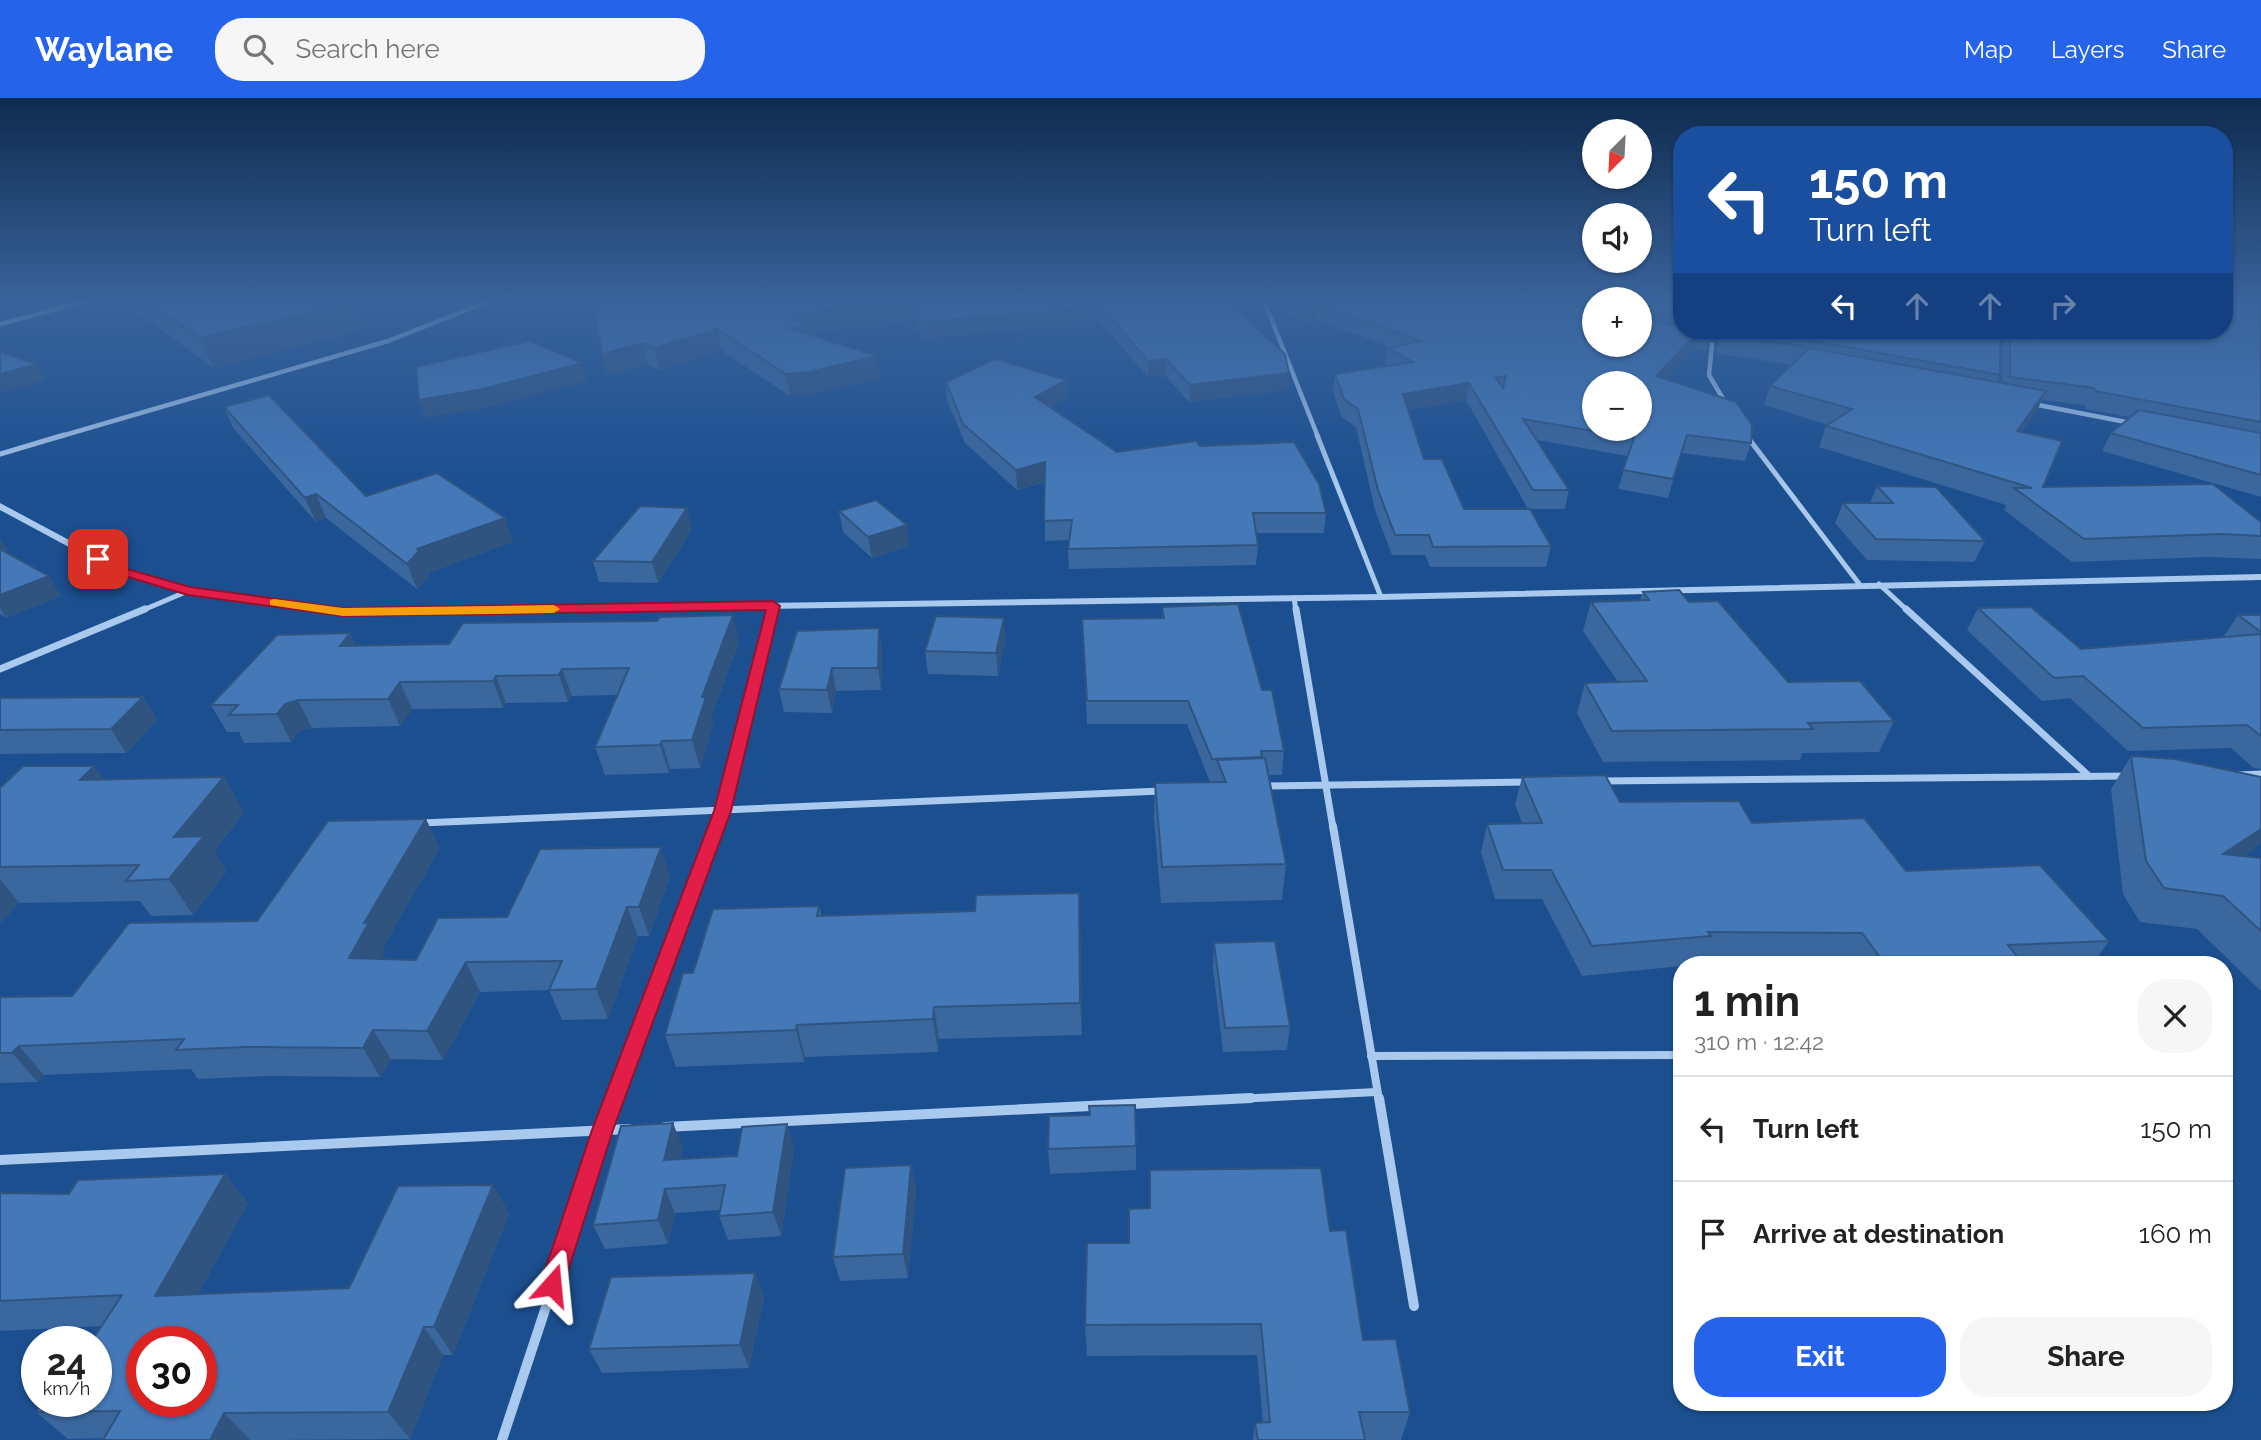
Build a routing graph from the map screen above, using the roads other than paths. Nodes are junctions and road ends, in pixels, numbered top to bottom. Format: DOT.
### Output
graph roads {
  1 [pos="321,361"];
  2 [pos="1288,361"];
  3 [pos="1710,361"];
  4 [pos="2024,402"];
  5 [pos="1730,409"];
  6 [pos="2142,425"];
  7 [pos="1744,431"];
  8 [pos="0,454"];
  9 [pos="0,506"];
  10 [pos="2261,576"];
  11 [pos="1860,584"];
  12 [pos="1879,584"];
  13 [pos="188,591"];
  14 [pos="1381,597"];
  15 [pos="1294,598"];
  16 [pos="773,606"];
  17 [pos="0,669"];
  18 [pos="2261,774"];
  19 [pos="2235,775"];
  20 [pos="2090,776"];
  21 [pos="2143,776"];
  22 [pos="1590,781"];
  23 [pos="1534,782"];
  24 [pos="1325,784"];
  25 [pos="1257,787"];
  26 [pos="1175,790"];
  27 [pos="723,811"];
  28 [pos="412,824"];
  29 [pos="1673,1055"];
  30 [pos="1371,1056"];
  31 [pos="1377,1092"];
  32 [pos="644,1128"];
  33 [pos="658,1128"];
  34 [pos="603,1130"];
  35 [pos="0,1160"];
  36 [pos="1413,1306"];
  37 [pos="502,1440"];
  1 -- 8 [label="street"];
  2 -- 14 [label="street"];
  3 -- 5 [label="street"];
  4 -- 6 [label="street"];
  7 -- 11 [label="street"];
  9 -- 13 [label="street"];
  10 -- 12 [label="street"];
  11 -- 12 [label="street"];
  11 -- 14 [label="street"];
  12 -- 20 [label="street"];
  13 -- 16 [label="street"];
  13 -- 17 [label="street"];
  14 -- 15 [label="street"];
  15 -- 16 [label="street"];
  15 -- 24 [label="street"];
  16 -- 27 [label="street"];
  18 -- 19 [label="street"];
  20 -- 21 [label="street"];
  20 -- 22 [label="street"];
  23 -- 24 [label="street"];
  24 -- 25 [label="street"];
  24 -- 30 [label="street"];
  26 -- 27 [label="street"];
  27 -- 28 [label="street"];
  27 -- 34 [label="street"];
  29 -- 30 [label="street"];
  30 -- 31 [label="street"];
  31 -- 33 [label="street"];
  31 -- 36 [label="street"];
  32 -- 34 [label="street"];
  34 -- 35 [label="street"];
  34 -- 37 [label="street"];
}
